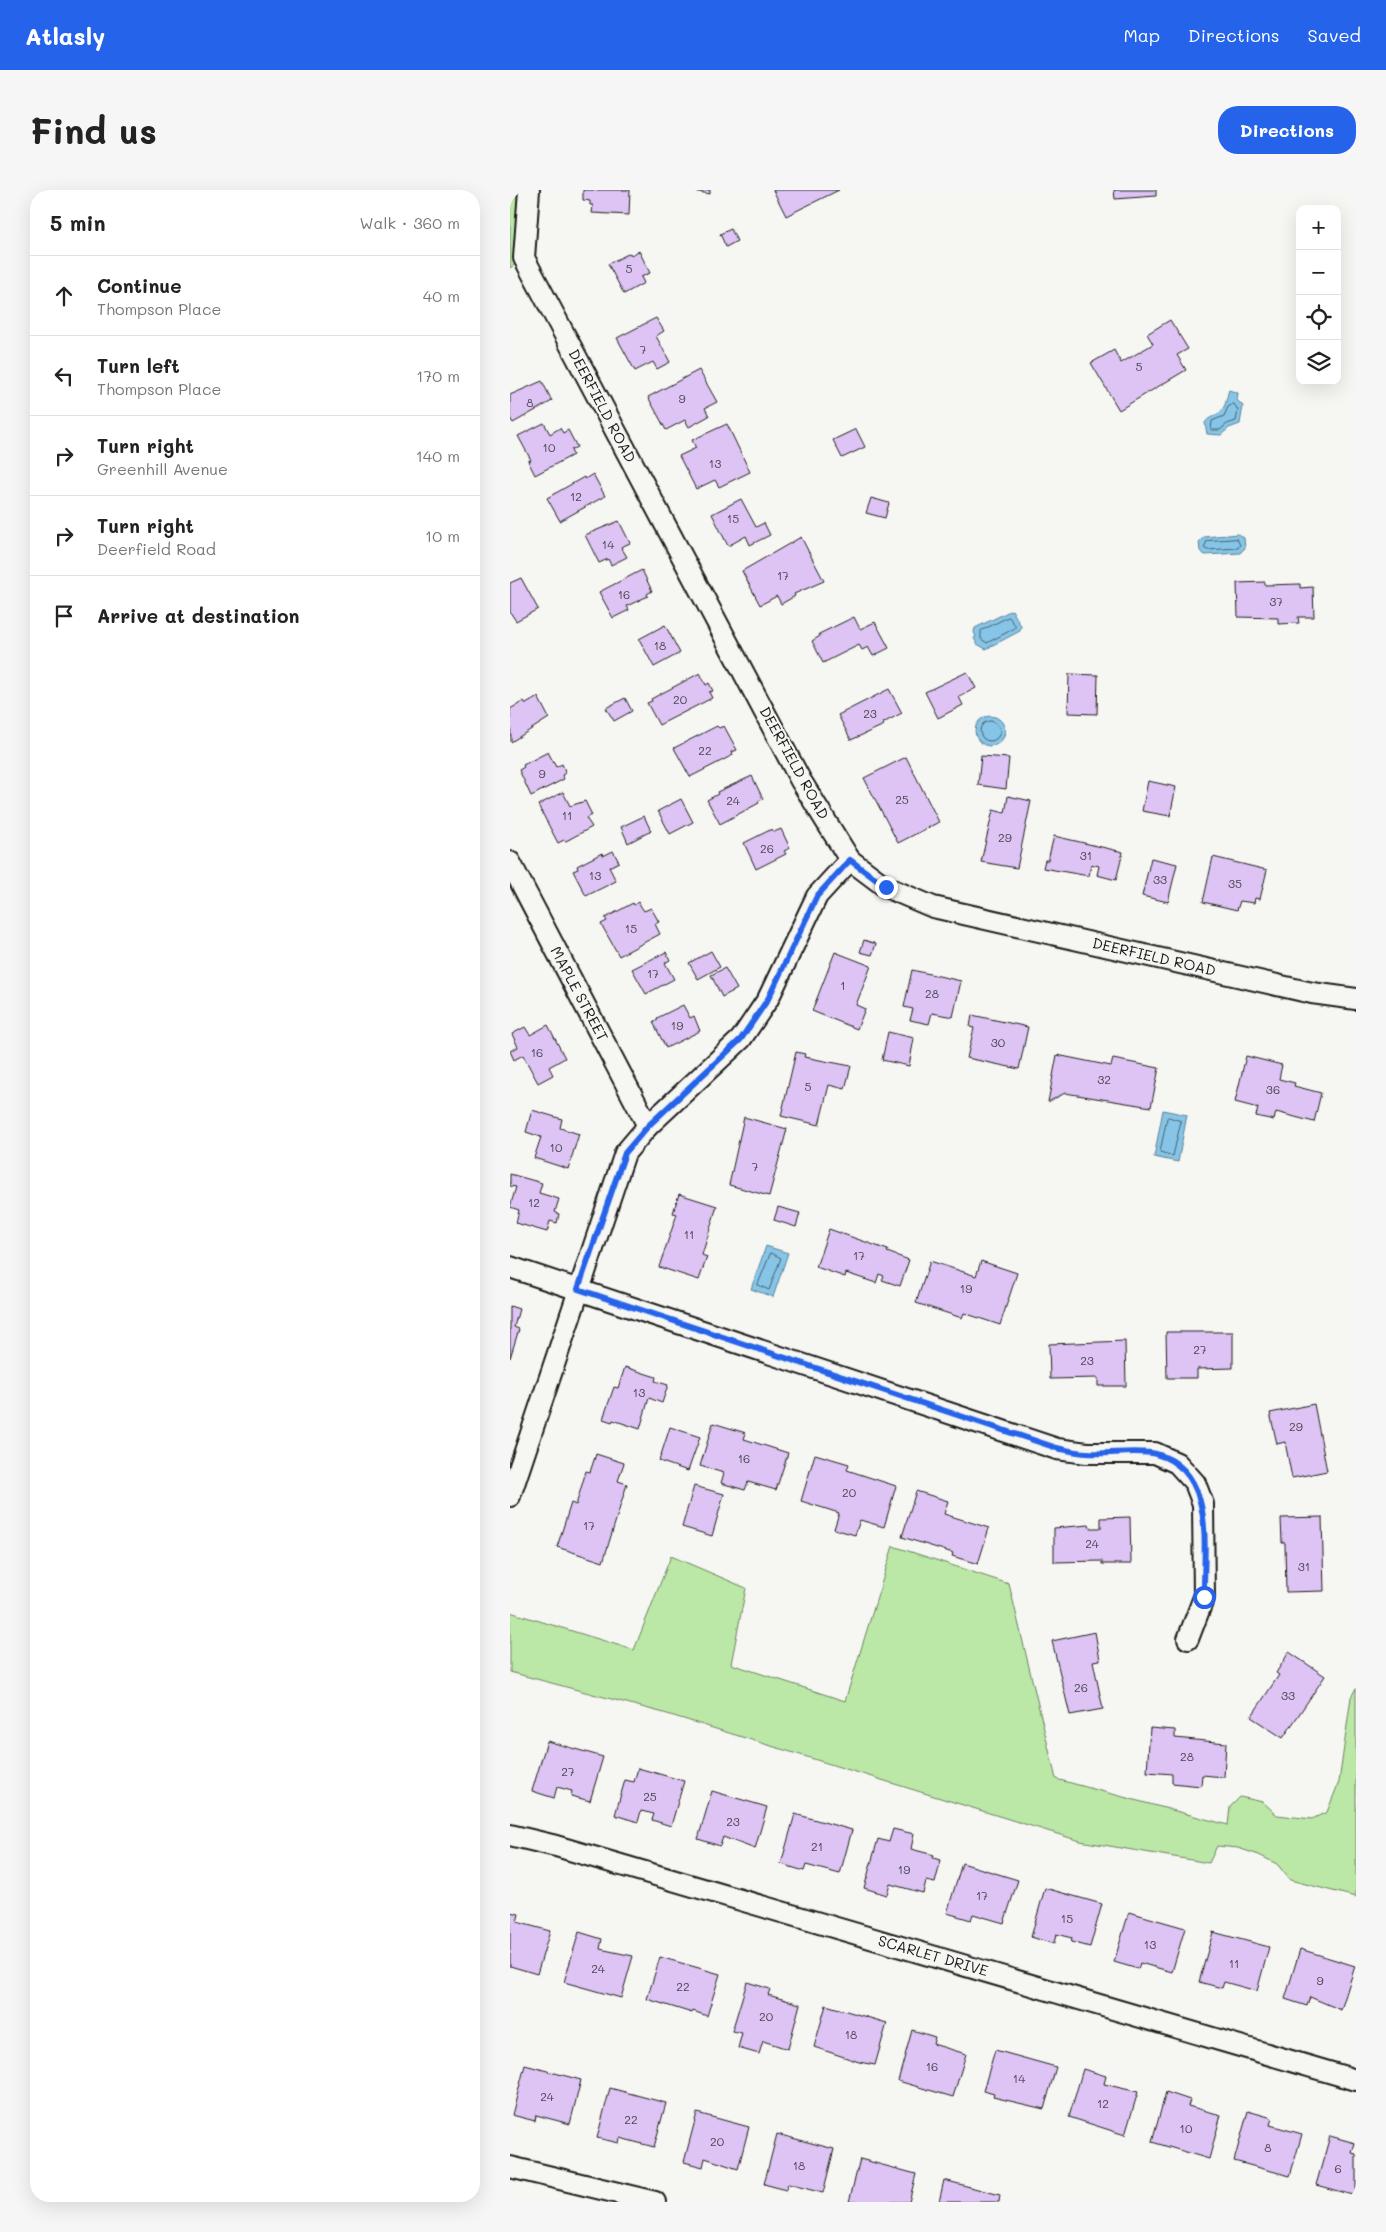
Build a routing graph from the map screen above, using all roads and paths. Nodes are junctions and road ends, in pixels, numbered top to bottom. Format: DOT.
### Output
graph roads {
  1 [pos="529,190"];
  2 [pos="517,263"];
  3 [pos="850,860"];
  4 [pos="510,862"];
  5 [pos="1356,999"];
  6 [pos="648,1126"];
  7 [pos="510,1267"];
  8 [pos="578,1289"];
  9 [pos="510,1496"];
  10 [pos="1188,1639"];
  11 [pos="510,1835"];
  12 [pos="1356,2080"];
  13 [pos="510,2167"];
  14 [pos="655,2202"];
  1 -- 2 [label="street, DEERFIELD ROAD"];
  2 -- 3 [label="street, DEERFIELD ROAD"];
  3 -- 5 [label="street, DEERFIELD ROAD"];
  3 -- 6 [label="street"];
  4 -- 6 [label="street, MAPLE STREET"];
  6 -- 8 [label="street"];
  7 -- 8 [label="street"];
  8 -- 9 [label="street"];
  8 -- 10 [label="street"];
  11 -- 12 [label="street, SCARLET DRIVE"];
  13 -- 14 [label="street"];
}
